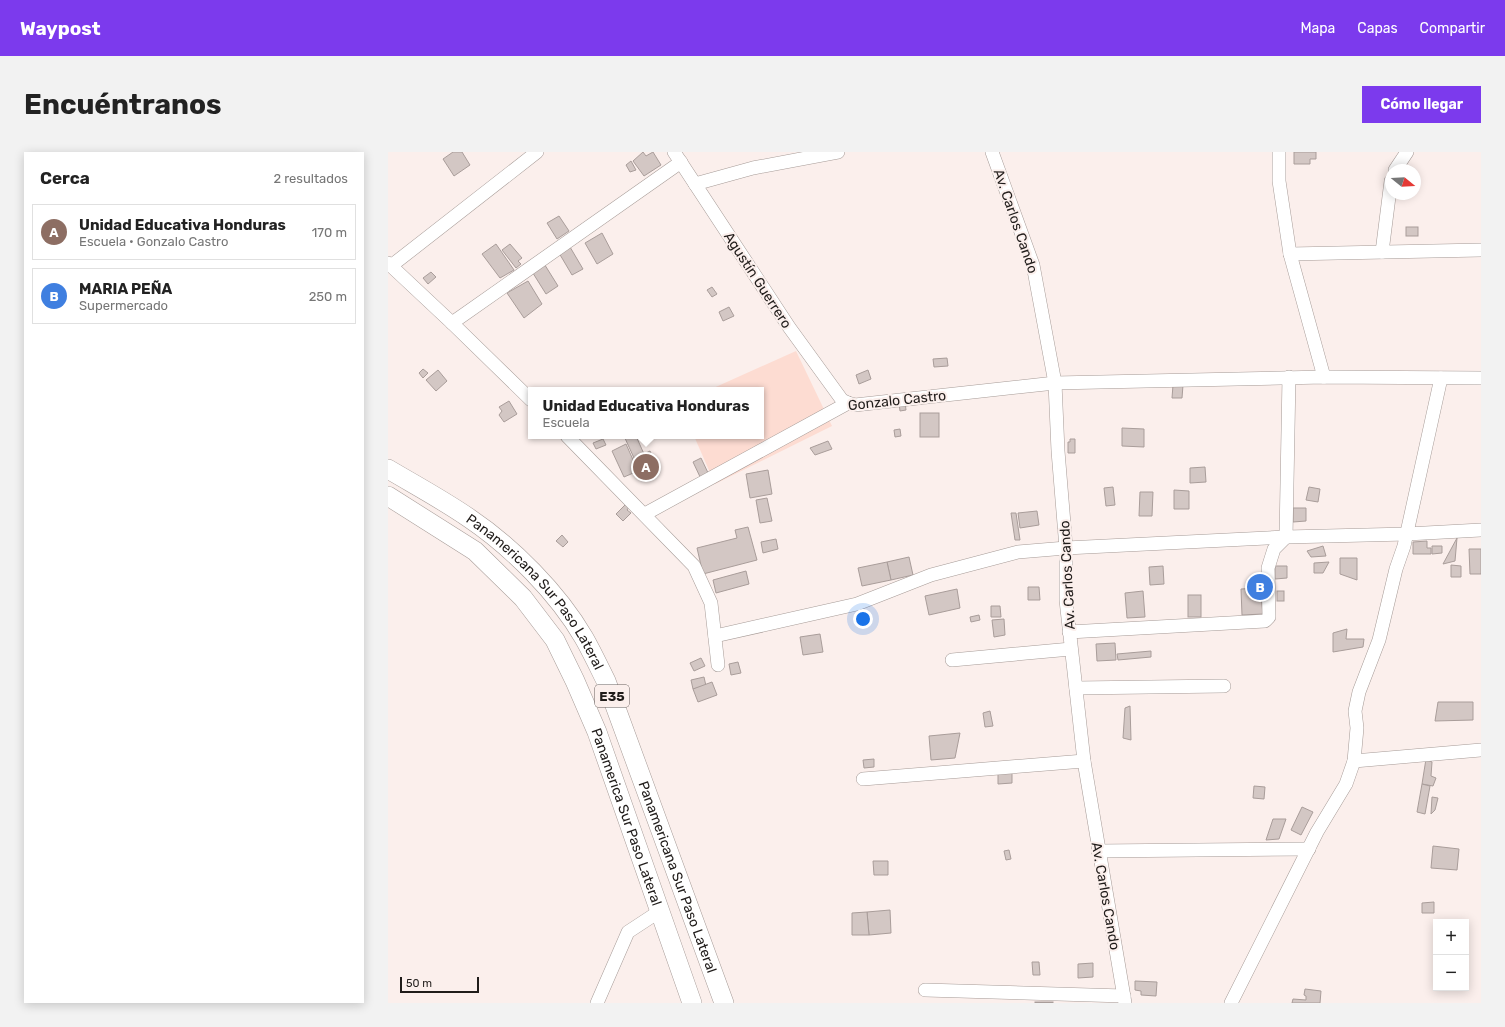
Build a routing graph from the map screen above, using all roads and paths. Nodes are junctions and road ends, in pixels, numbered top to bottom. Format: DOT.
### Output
graph roads {
  1 [pos="537,152"];
  2 [pos="838,152"];
  3 [pos="992,152"];
  4 [pos="1279,152"];
  5 [pos="1407,152"];
  6 [pos="678,157"];
  7 [pos="1399,164"];
  8 [pos="695,184"];
  9 [pos="1389,200"];
  10 [pos="1481,250"];
  11 [pos="1382,252"];
  12 [pos="1290,254"];
  13 [pos="390,265"];
  14 [pos="452,323"];
  15 [pos="1289,377"];
  16 [pos="1324,377"];
  17 [pos="1441,378"];
  18 [pos="1481,378"];
  19 [pos="1055,382"];
  20 [pos="528,397"];
  21 [pos="848,403"];
  22 [pos="570,439"];
  23 [pos="388,469"];
  24 [pos="388,496"];
  25 [pos="645,514"];
  26 [pos="1481,530"];
  27 [pos="1407,534"];
  28 [pos="1286,537"];
  29 [pos="1066,548"];
  30 [pos="1070,632"];
  31 [pos="715,636"];
  32 [pos="1071,648"];
  33 [pos="952,660"];
  34 [pos="718,665"];
  35 [pos="1224,686"];
  36 [pos="1076,688"];
  37 [pos="1481,750"];
  38 [pos="1084,761"];
  39 [pos="1354,761"];
  40 [pos="863,779"];
  41 [pos="1309,849"];
  42 [pos="1098,851"];
  43 [pos="660,910"];
  44 [pos="926,990"];
  45 [pos="1125,999"];
  46 [pos="597,1003"];
  47 [pos="692,1003"];
  48 [pos="724,1003"];
  49 [pos="1231,1003"];
  1 -- 13 [label="street"];
  2 -- 8 [label="street"];
  3 -- 19 [label="street, Av. Carlos Cando"];
  4 -- 12 [label="street"];
  5 -- 7 [label="street"];
  6 -- 8 [label="street, Agustín Guerrero"];
  6 -- 14 [label="street"];
  8 -- 21 [label="street, Agustín Guerrero"];
  9 -- 11 [label="street"];
  10 -- 11 [label="street"];
  11 -- 12 [label="street"];
  12 -- 16 [label="street"];
  13 -- 14 [label="street"];
  14 -- 20 [label="street"];
  15 -- 16 [label="street, Gonzalo Castro"];
  15 -- 19 [label="street, Gonzalo Castro"];
  15 -- 28 [label="street"];
  16 -- 17 [label="street, Gonzalo Castro"];
  17 -- 18 [label="street, Gonzalo Castro"];
  17 -- 27 [label="street"];
  19 -- 21 [label="street, Gonzalo Castro"];
  19 -- 29 [label="street, Av. Carlos Cando"];
  21 -- 25 [label="street, Gonzalo Castro"];
  22 -- 25 [label="street"];
  23 -- 48 [label="highway, Panamericana Sur Paso Lateral / E35"];
  24 -- 43 [label="highway, Panamerica Sur Paso Lateral / E35"];
  25 -- 31 [label="street"];
  26 -- 27 [label="street"];
  27 -- 28 [label="street"];
  27 -- 39 [label="street"];
  28 -- 29 [label="street"];
  28 -- 30 [label="street"];
  29 -- 30 [label="street, Av. Carlos Cando"];
  29 -- 31 [label="street"];
  30 -- 32 [label="street, Av. Carlos Cando"];
  31 -- 34 [label="street"];
  32 -- 33 [label="street"];
  32 -- 36 [label="street, Av. Carlos Cando"];
  35 -- 36 [label="street"];
  36 -- 38 [label="street, Av. Carlos Cando"];
  37 -- 39 [label="street"];
  38 -- 40 [label="street"];
  38 -- 42 [label="street, Av. Carlos Cando"];
  39 -- 41 [label="street"];
  41 -- 42 [label="street"];
  41 -- 49 [label="street"];
  42 -- 45 [label="street, Av. Carlos Cando"];
  43 -- 46 [label="street"];
  43 -- 47 [label="highway, Panamerica Sur Paso Lateral / E35"];
  44 -- 45 [label="street"];
}
